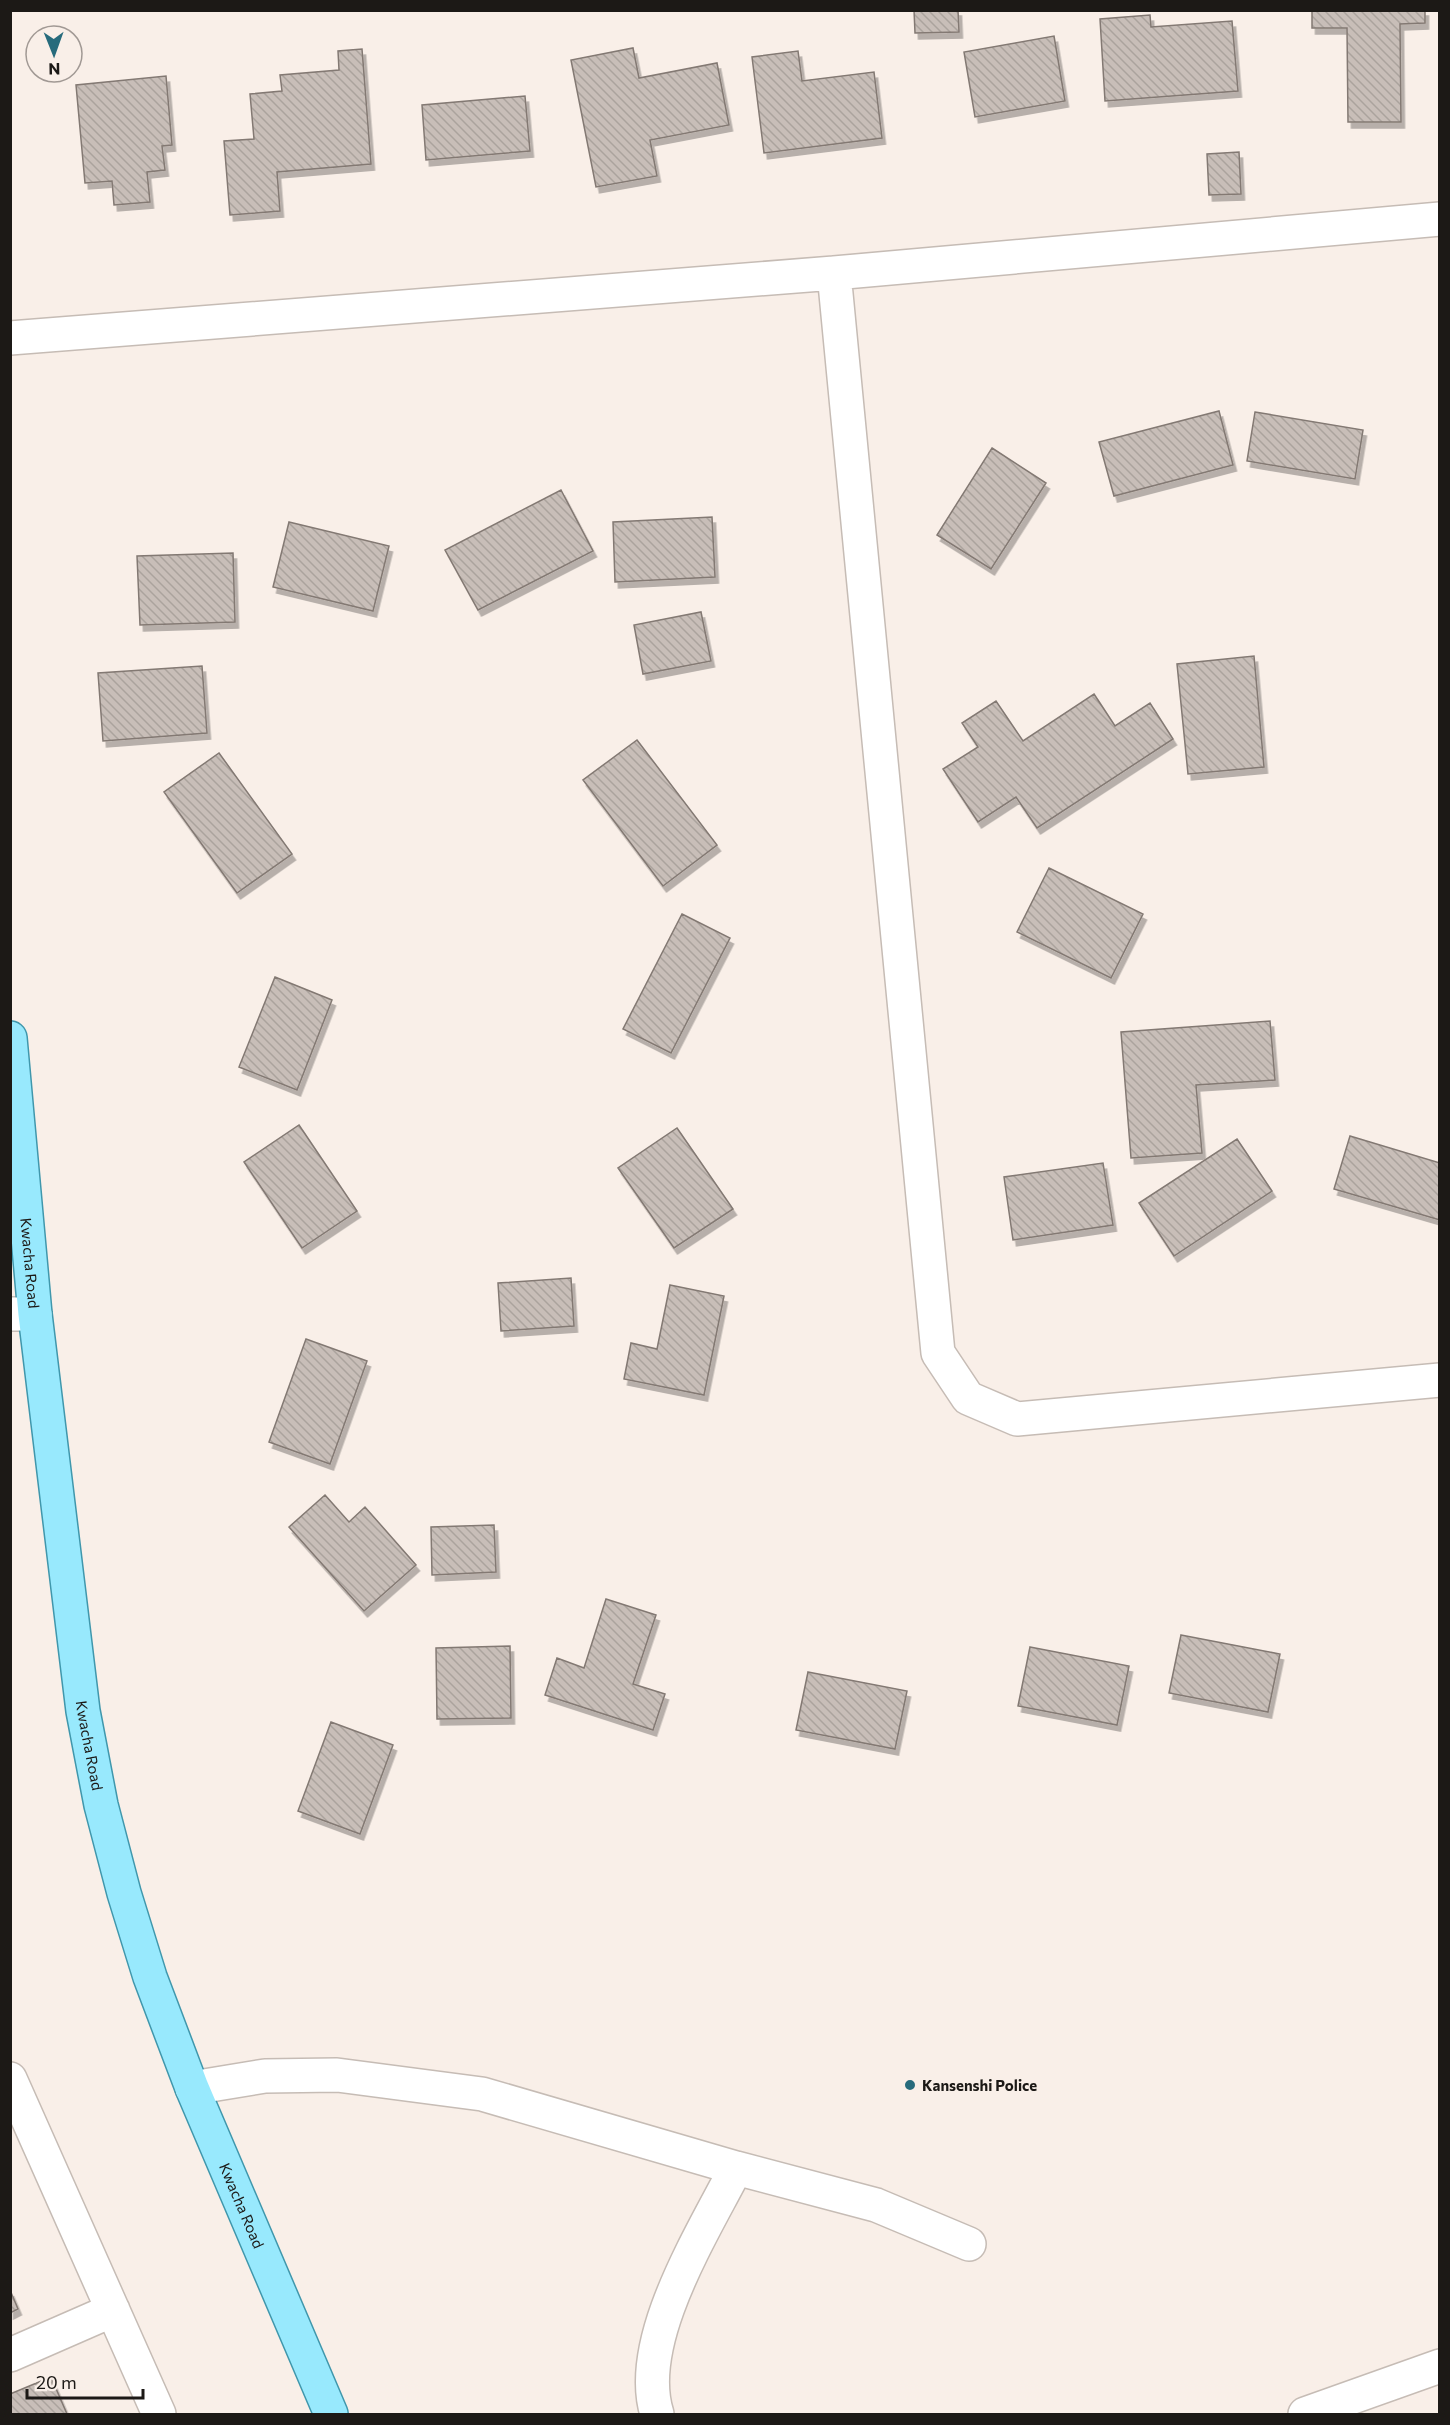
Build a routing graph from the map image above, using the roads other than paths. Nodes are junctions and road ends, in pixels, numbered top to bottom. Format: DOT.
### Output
graph roads {
  1 [pos="1440,219"];
  2 [pos="834,273"];
  3 [pos="10,338"];
  4 [pos="10,1038"];
  5 [pos="23,1314"];
  6 [pos="1440,1380"];
  7 [pos="10,2079"];
  8 [pos="192,2088"];
  9 [pos="736,2168"];
  10 [pos="969,2244"];
  11 [pos="113,2310"];
  12 [pos="10,2355"];
  13 [pos="1440,2366"];
  14 [pos="159,2415"];
  15 [pos="331,2415"];
  16 [pos="657,2415"];
  17 [pos="1305,2415"];
  1 -- 2 [label="street"];
  2 -- 3 [label="street"];
  2 -- 6 [label="street"];
  4 -- 5 [label="main road, Kwacha Road"];
  5 -- 8 [label="main road, Kwacha Road"];
  7 -- 11 [label="street"];
  8 -- 9 [label="street"];
  8 -- 15 [label="main road, Kwacha Road"];
  9 -- 10 [label="street"];
  9 -- 16 [label="street"];
  11 -- 12 [label="street"];
  11 -- 14 [label="street"];
  13 -- 17 [label="street"];
}
